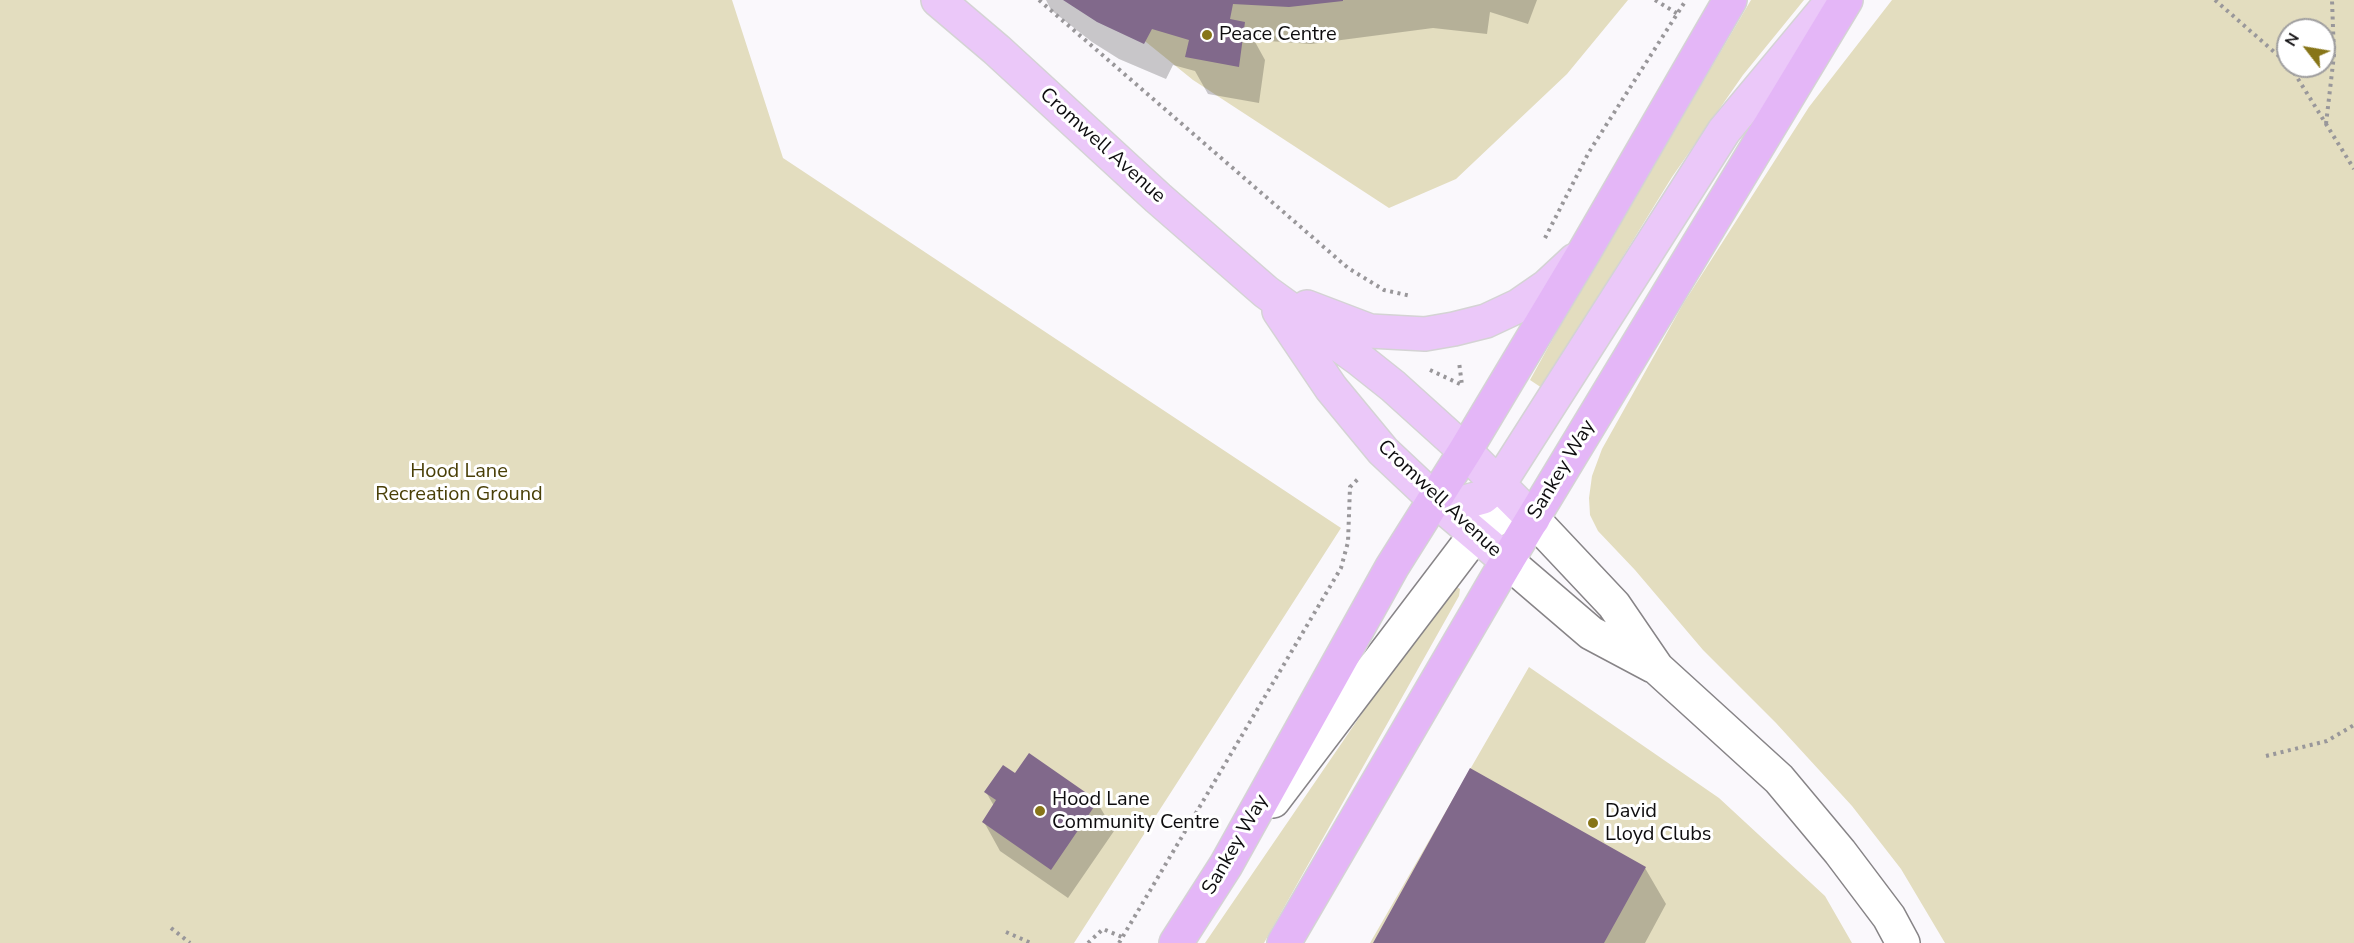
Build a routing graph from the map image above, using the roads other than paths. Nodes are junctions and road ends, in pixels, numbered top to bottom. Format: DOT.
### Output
graph roads {
  1 [pos="938,0"];
  2 [pos="1730,0"];
  3 [pos="1833,0"];
  4 [pos="1846,0"];
  5 [pos="1583,254"];
  6 [pos="1266,292"];
  7 [pos="1465,451"];
  8 [pos="1499,484"];
  9 [pos="1434,499"];
  10 [pos="1533,519"];
  11 [pos="1475,535"];
  12 [pos="1507,561"];
  13 [pos="1657,668"];
  14 [pos="1226,865"];
  15 [pos="1176,943"];
  16 [pos="1284,943"];
  17 [pos="1903,943"];
  1 -- 6 [label="main road, Cromwell Avenue"];
  2 -- 5 [label="highway, Sankey Way"];
  3 -- 8 [label="main road"];
  4 -- 10 [label="highway, Sankey Way"];
  5 -- 6 [label="main road"];
  5 -- 7 [label="highway, Sankey Way"];
  6 -- 7 [label="main road, Cromwell Avenue"];
  6 -- 9 [label="main road, Cromwell Avenue"];
  7 -- 8 [label="main road, Cromwell Avenue"];
  7 -- 9 [label="highway, Sankey Way"];
  8 -- 9 [label="main road"];
  8 -- 10 [label="main road, Cromwell Avenue"];
  9 -- 11 [label="main road, Cromwell Avenue"];
  9 -- 14 [label="highway, Sankey Way"];
  10 -- 11 [label="street"];
  10 -- 12 [label="highway, Sankey Way"];
  10 -- 13 [label="street"];
  11 -- 12 [label="main road, Cromwell Avenue"];
  11 -- 14 [label="street"];
  12 -- 13 [label="street"];
  12 -- 16 [label="highway, Sankey Way"];
  13 -- 17 [label="street"];
  14 -- 15 [label="highway, Sankey Way"];
}
